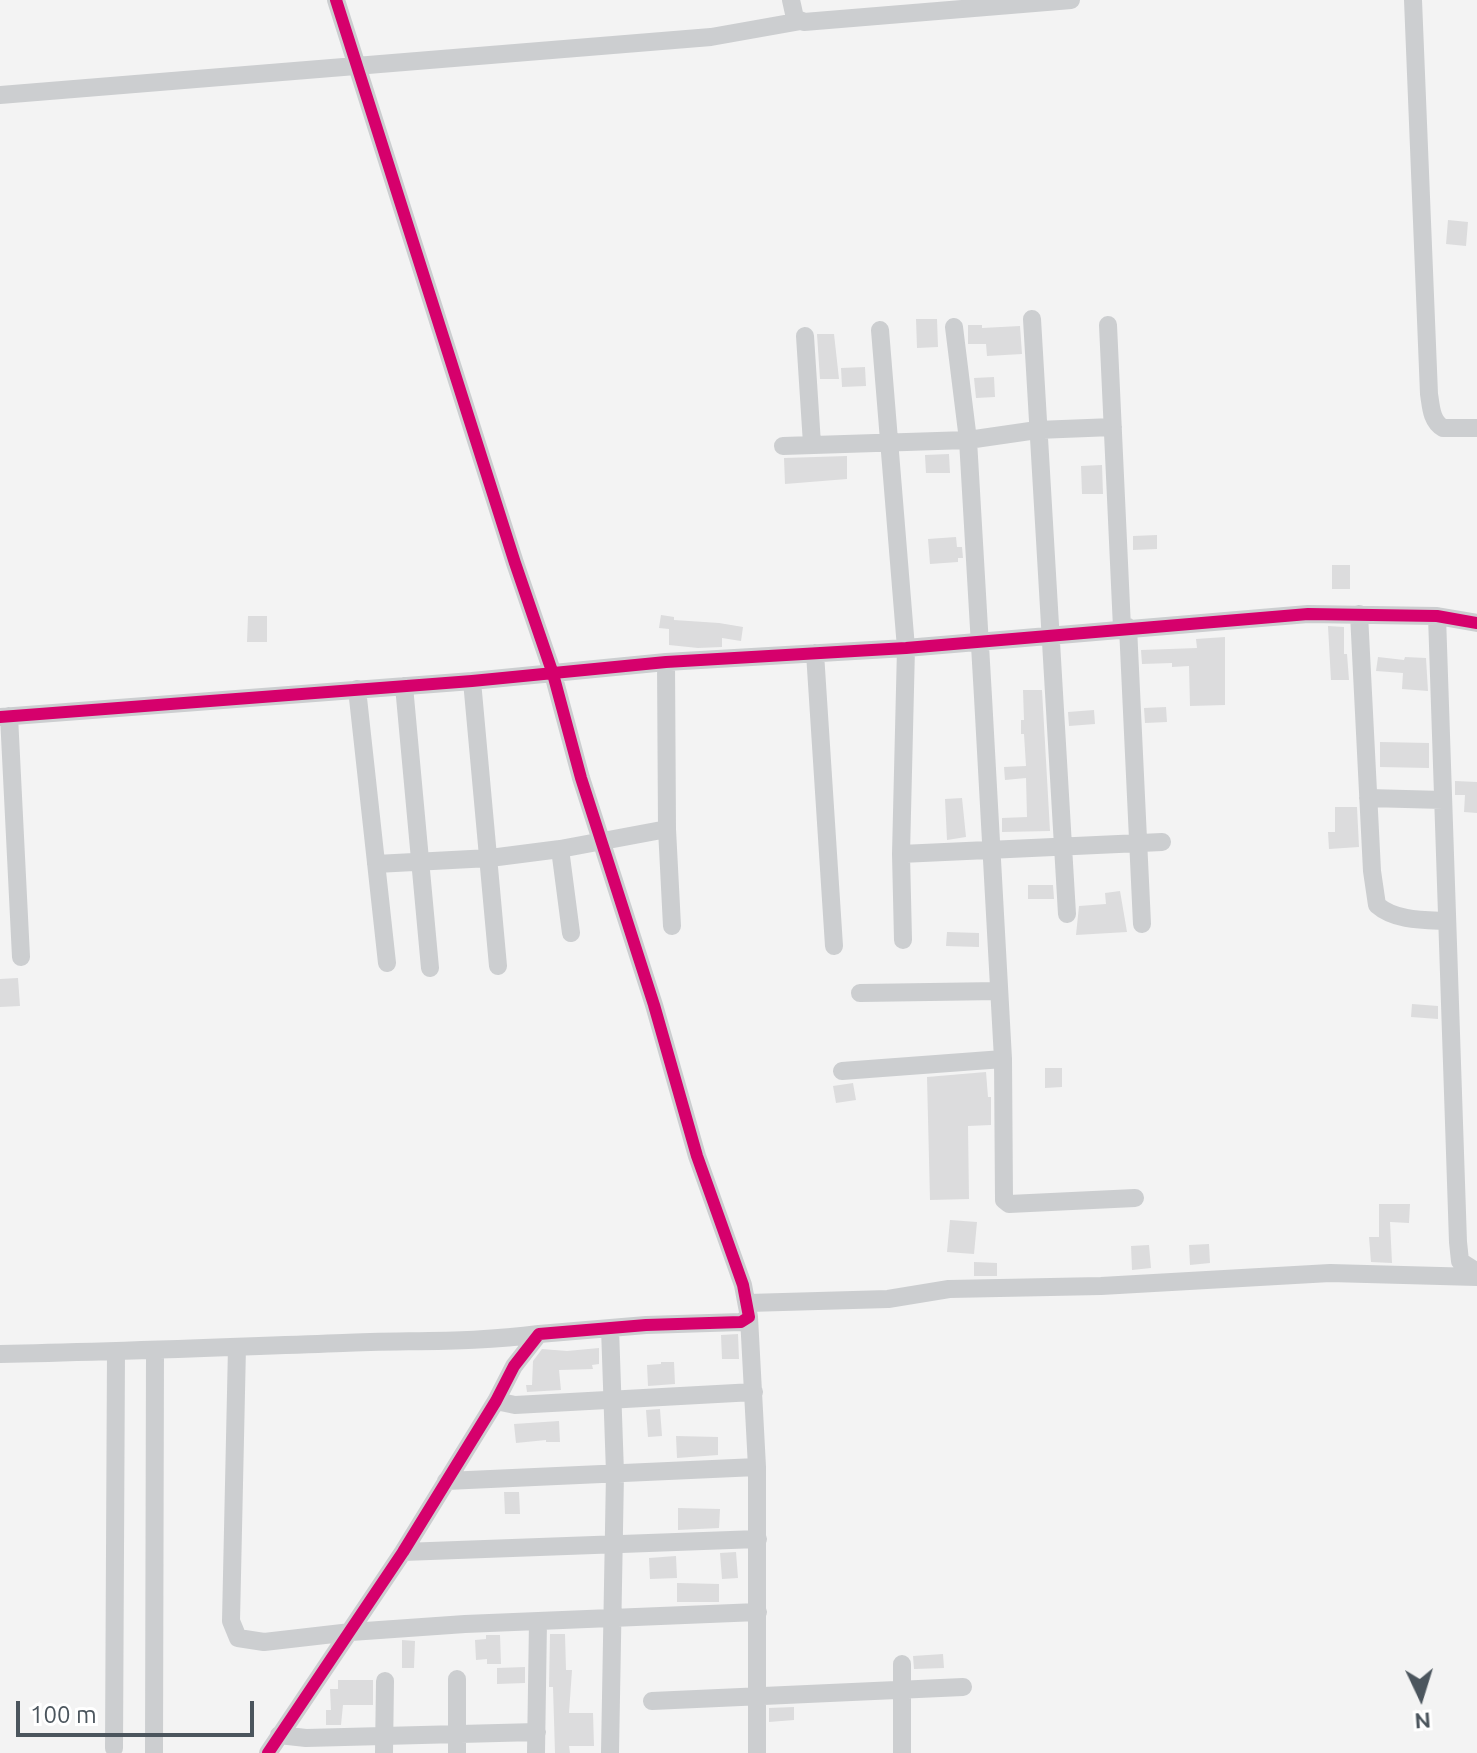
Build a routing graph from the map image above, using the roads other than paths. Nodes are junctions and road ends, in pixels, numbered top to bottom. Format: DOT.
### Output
graph roads {
  1 [pos="336,0"];
  2 [pos="791,0"];
  3 [pos="1071,0"];
  4 [pos="1413,0"];
  5 [pos="1031,1"];
  6 [pos="948,5"];
  7 [pos="869,8"];
  8 [pos="801,21"];
  9 [pos="357,65"];
  10 [pos="0,95"];
  11 [pos="1032,319"];
  12 [pos="1108,325"];
  13 [pos="954,327"];
  14 [pos="880,330"];
  15 [pos="805,336"];
  16 [pos="1113,427"];
  17 [pos="1477,428"];
  18 [pos="1037,430"];
  19 [pos="968,440"];
  20 [pos="889,443"];
  21 [pos="812,444"];
  22 [pos="783,446"];
  23 [pos="1359,614"];
  24 [pos="1437,616"];
  25 [pos="1477,623"];
  26 [pos="1125,627"];
  27 [pos="1050,635"];
  28 [pos="978,642"];
  29 [pos="906,648"];
  30 [pos="815,653"];
  31 [pos="666,662"];
  32 [pos="553,674"];
  33 [pos="472,681"];
  34 [pos="404,686"];
  35 [pos="357,689"];
  36 [pos="4,717"];
  37 [pos="1368,798"];
  38 [pos="1443,800"];
  39 [pos="667,829"];
  40 [pos="601,841"];
  41 [pos="1162,842"];
  42 [pos="1139,844"];
  43 [pos="1063,848"];
  44 [pos="560,849"];
  45 [pos="992,851"];
  46 [pos="901,854"];
  47 [pos="490,858"];
  48 [pos="420,862"];
  49 [pos="376,864"];
  50 [pos="1067,914"];
  51 [pos="1447,921"];
  52 [pos="1142,924"];
  53 [pos="672,926"];
  54 [pos="571,933"];
  55 [pos="903,940"];
  56 [pos="834,946"];
  57 [pos="21,957"];
  58 [pos="387,963"];
  59 [pos="498,966"];
  60 [pos="430,968"];
  61 [pos="999,991"];
  62 [pos="860,993"];
  63 [pos="1003,1059"];
  64 [pos="842,1071"];
  65 [pos="1135,1198"];
  66 [pos="1477,1274"];
  67 [pos="749,1310"];
  68 [pos="610,1328"];
  69 [pos="539,1334"];
  70 [pos="237,1347"];
  71 [pos="155,1351"];
  72 [pos="116,1352"];
  73 [pos="0,1354"];
  74 [pos="754,1392"];
  75 [pos="612,1400"];
  76 [pos="496,1401"];
  77 [pos="757,1467"];
  78 [pos="615,1473"];
  79 [pos="446,1481"];
  80 [pos="758,1539"];
  81 [pos="614,1546"];
  82 [pos="403,1552"];
  83 [pos="758,1612"];
  84 [pos="614,1617"];
  85 [pos="538,1621"];
  86 [pos="351,1632"];
  87 [pos="902,1664"];
  88 [pos="457,1679"];
  89 [pos="385,1681"];
  90 [pos="963,1687"];
  91 [pos="903,1691"];
  92 [pos="757,1696"];
  93 [pos="652,1701"];
  94 [pos="537,1732"];
  95 [pos="457,1734"];
  96 [pos="279,1735"];
  97 [pos="384,1744"];
  98 [pos="307,1745"];
  99 [pos="114,1748"];
  100 [pos="154,1753"];
  101 [pos="268,1753"];
  102 [pos="457,1753"];
  103 [pos="536,1753"];
  104 [pos="610,1753"];
  105 [pos="757,1753"];
  106 [pos="902,1753"];
  1 -- 9 [label="street"];
  2 -- 8 [label="street"];
  3 -- 5 [label="street"];
  4 -- 17 [label="street"];
  5 -- 6 [label="street"];
  6 -- 7 [label="street"];
  7 -- 8 [label="street"];
  8 -- 9 [label="street"];
  9 -- 10 [label="street"];
  9 -- 32 [label="street"];
  11 -- 18 [label="street"];
  12 -- 16 [label="street"];
  13 -- 19 [label="street"];
  14 -- 20 [label="street"];
  15 -- 21 [label="street"];
  16 -- 18 [label="street"];
  16 -- 26 [label="street"];
  18 -- 19 [label="street"];
  18 -- 27 [label="street"];
  19 -- 20 [label="street"];
  19 -- 28 [label="street"];
  20 -- 21 [label="street"];
  20 -- 29 [label="street"];
  21 -- 22 [label="street"];
  23 -- 24 [label="street"];
  23 -- 26 [label="street"];
  23 -- 37 [label="street"];
  24 -- 25 [label="street"];
  24 -- 38 [label="street"];
  26 -- 27 [label="street"];
  26 -- 42 [label="street"];
  27 -- 28 [label="street"];
  27 -- 43 [label="street"];
  28 -- 29 [label="street"];
  28 -- 45 [label="street"];
  29 -- 30 [label="street"];
  29 -- 46 [label="street"];
  30 -- 31 [label="street"];
  30 -- 56 [label="street"];
  31 -- 32 [label="street"];
  31 -- 39 [label="street"];
  32 -- 33 [label="street"];
  32 -- 40 [label="street"];
  33 -- 34 [label="street"];
  33 -- 47 [label="street"];
  34 -- 35 [label="street"];
  34 -- 48 [label="street"];
  35 -- 36 [label="street"];
  35 -- 49 [label="street"];
  36 -- 57 [label="street"];
  37 -- 38 [label="street"];
  37 -- 51 [label="street"];
  38 -- 51 [label="street"];
  39 -- 40 [label="street"];
  39 -- 53 [label="street"];
  40 -- 44 [label="street"];
  40 -- 67 [label="street"];
  41 -- 42 [label="street"];
  42 -- 43 [label="street"];
  42 -- 52 [label="street"];
  43 -- 45 [label="street"];
  43 -- 50 [label="street"];
  44 -- 47 [label="street"];
  44 -- 54 [label="street"];
  45 -- 46 [label="street"];
  45 -- 61 [label="street"];
  46 -- 55 [label="street"];
  47 -- 48 [label="street"];
  47 -- 59 [label="street"];
  48 -- 49 [label="street"];
  48 -- 60 [label="street"];
  49 -- 58 [label="street"];
  51 -- 66 [label="street"];
  61 -- 62 [label="street"];
  61 -- 63 [label="street"];
  63 -- 64 [label="street"];
  63 -- 65 [label="street"];
  66 -- 67 [label="street"];
  67 -- 68 [label="street"];
  67 -- 74 [label="street"];
  68 -- 69 [label="street"];
  68 -- 75 [label="street"];
  69 -- 70 [label="street"];
  69 -- 76 [label="street"];
  70 -- 71 [label="street"];
  70 -- 86 [label="street"];
  71 -- 72 [label="street"];
  71 -- 100 [label="street"];
  72 -- 73 [label="street"];
  72 -- 99 [label="street"];
  74 -- 75 [label="street"];
  74 -- 77 [label="street"];
  75 -- 76 [label="street"];
  75 -- 78 [label="street"];
  76 -- 79 [label="street"];
  77 -- 78 [label="street"];
  77 -- 80 [label="street"];
  78 -- 79 [label="street"];
  78 -- 81 [label="street"];
  79 -- 82 [label="street"];
  80 -- 81 [label="street"];
  80 -- 83 [label="street"];
  81 -- 82 [label="street"];
  81 -- 84 [label="street"];
  82 -- 86 [label="street"];
  83 -- 84 [label="street"];
  83 -- 92 [label="street"];
  84 -- 85 [label="street"];
  84 -- 104 [label="street"];
  85 -- 86 [label="street"];
  85 -- 94 [label="street"];
  86 -- 96 [label="street"];
  87 -- 91 [label="street"];
  88 -- 95 [label="street"];
  89 -- 97 [label="street"];
  90 -- 91 [label="street"];
  91 -- 92 [label="street"];
  91 -- 106 [label="street"];
  92 -- 93 [label="street"];
  92 -- 105 [label="street"];
  94 -- 95 [label="street"];
  94 -- 103 [label="street"];
  95 -- 97 [label="street"];
  95 -- 102 [label="street"];
  96 -- 98 [label="street"];
  96 -- 101 [label="street"];
  97 -- 98 [label="street"];
}
